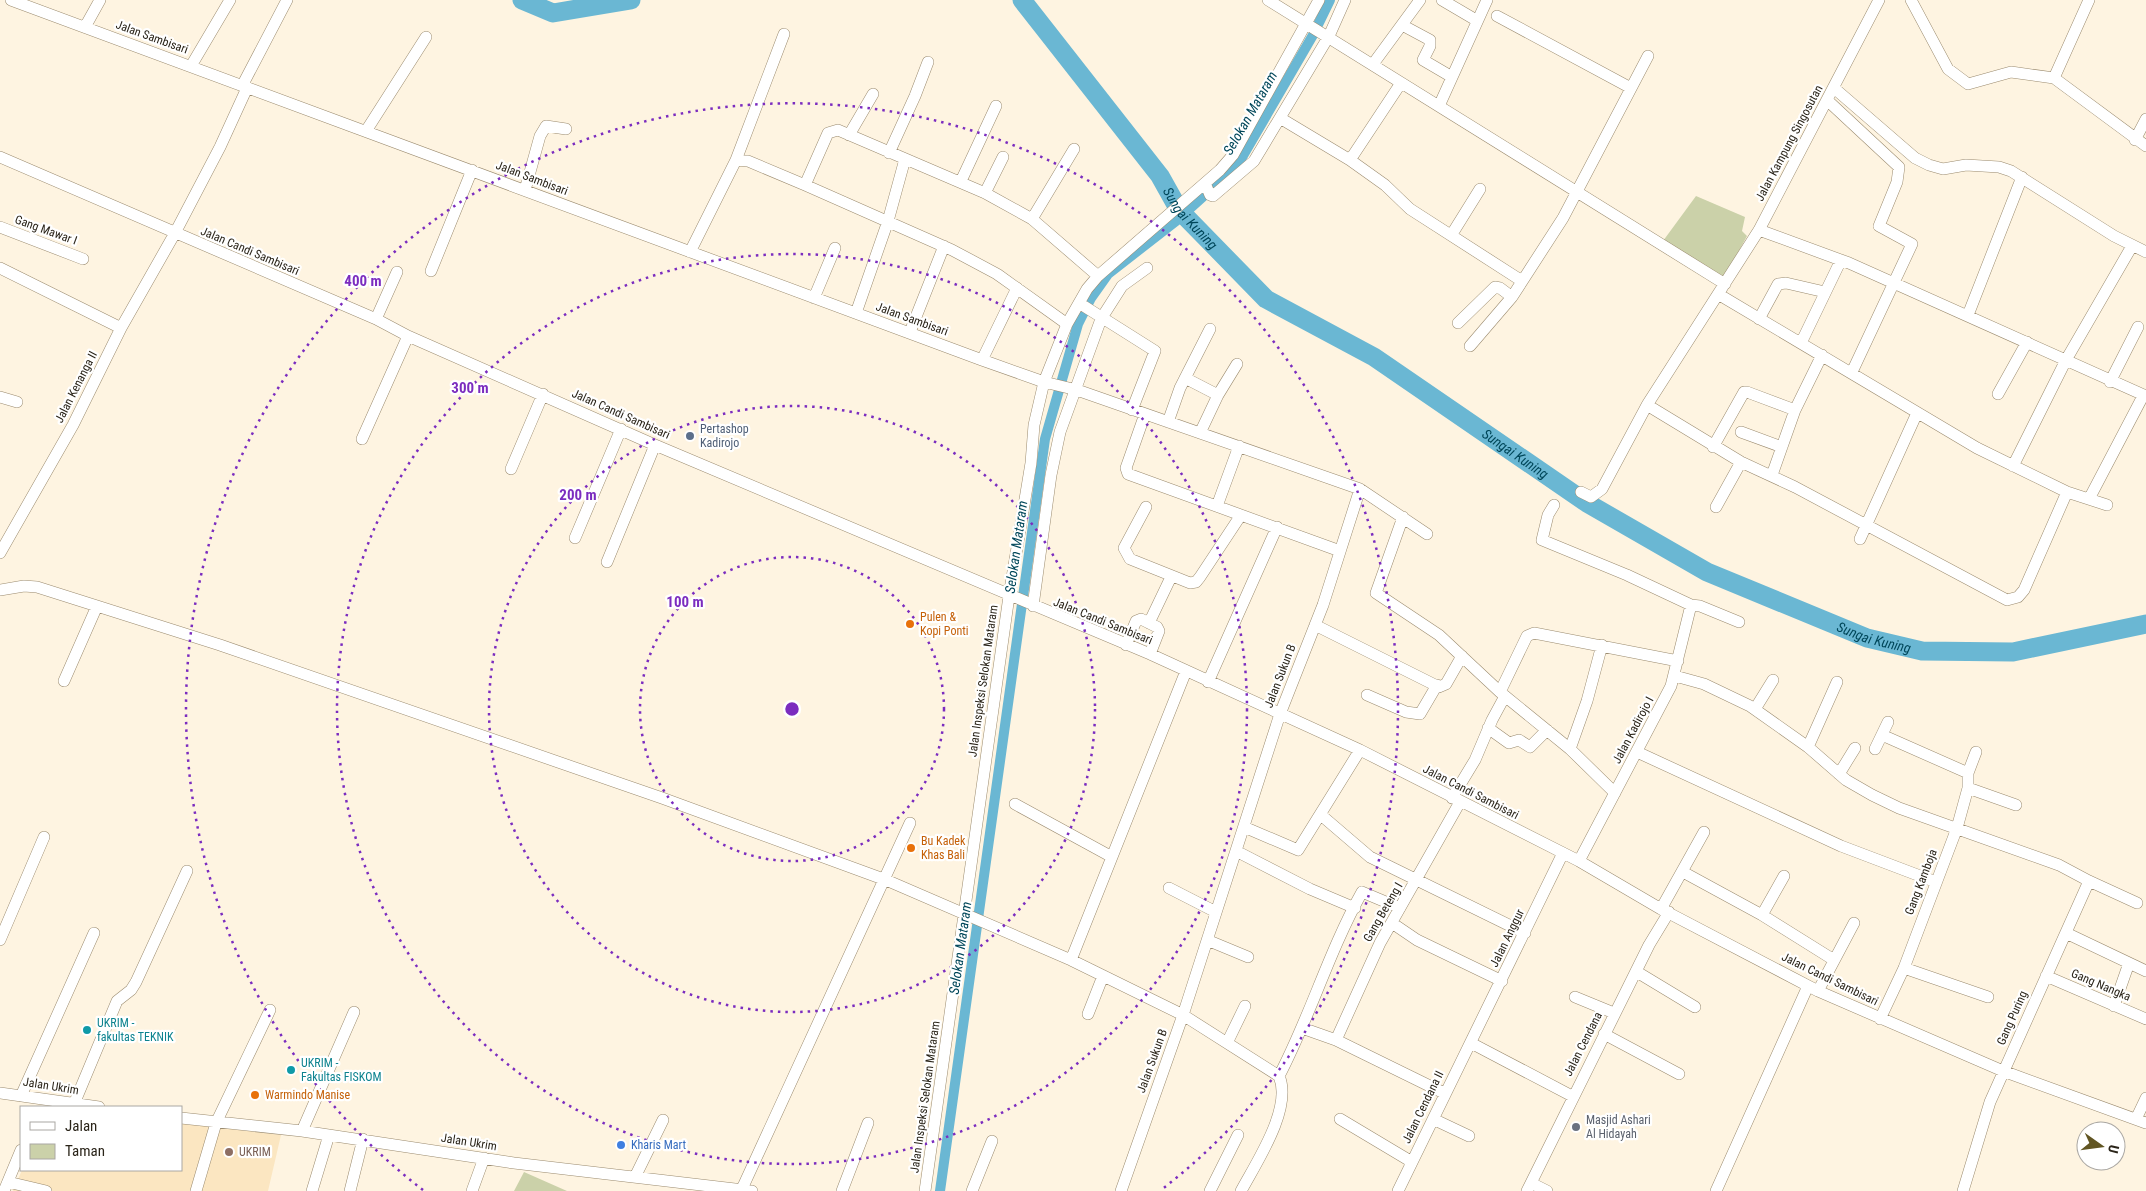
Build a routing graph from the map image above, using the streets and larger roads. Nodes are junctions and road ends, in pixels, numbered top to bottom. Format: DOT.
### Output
graph roads {
  1 [pos="11,0"];
  2 [pos="100,0"];
  3 [pos="230,0"];
  4 [pos="287,0"];
  5 [pos="1268,0"];
  6 [pos="1319,0"];
  7 [pos="1345,0"];
  8 [pos="1420,0"];
  9 [pos="1442,0"];
  10 [pos="1487,0"];
  11 [pos="1878,0"];
  12 [pos="1911,0"];
  13 [pos="2089,0"];
  14 [pos="1497,16"];
  15 [pos="1476,20"];
  16 [pos="1310,25"];
  17 [pos="1402,25"];
  18 [pos="85,27"];
  19 [pos="784,34"];
  20 [pos="1328,36"];
  21 [pos="426,37"];
  22 [pos="1648,56"];
  23 [pos="928,62"];
  24 [pos="1373,64"];
  25 [pos="191,66"];
  26 [pos="1452,77"];
  27 [pos="2054,78"];
  28 [pos="1401,83"];
  29 [pos="245,87"];
  30 [pos="1629,87"];
  31 [pos="1834,88"];
  32 [pos="873,94"];
  33 [pos="1827,100"];
  34 [pos="996,106"];
  35 [pos="1439,106"];
  36 [pos="1280,118"];
  37 [pos="2146,119"];
  38 [pos="566,130"];
  39 [pos="366,131"];
  40 [pos="849,135"];
  41 [pos="2135,140"];
  42 [pos="2146,146"];
  43 [pos="1074,149"];
  44 [pos="889,153"];
  45 [pos="0,157"];
  46 [pos="1003,157"];
  47 [pos="905,159"];
  48 [pos="736,160"];
  49 [pos="1350,160"];
  50 [pos="472,170"];
  51 [pos="2022,177"];
  52 [pos="961,181"];
  53 [pos="805,184"];
  54 [pos="1205,188"];
  55 [pos="1480,189"];
  56 [pos="525,190"];
  57 [pos="1575,192"];
  58 [pos="985,193"];
  59 [pos="1032,220"];
  60 [pos="888,221"];
  61 [pos="0,228"];
  62 [pos="1759,230"];
  63 [pos="175,233"];
  64 [pos="1452,234"];
  65 [pos="944,246"];
  66 [pos="2132,246"];
  67 [pos="835,248"];
  68 [pos="690,252"];
  69 [pos="2146,252"];
  70 [pos="83,259"];
  71 [pos="1841,260"];
  72 [pos="0,268"];
  73 [pos="1147,268"];
  74 [pos="431,271"];
  75 [pos="397,272"];
  76 [pos="1098,276"];
  77 [pos="1522,280"];
  78 [pos="1894,283"];
  79 [pos="1725,284"];
  80 [pos="1017,288"];
  81 [pos="1825,292"];
  82 [pos="1718,294"];
  83 [pos="1512,297"];
  84 [pos="814,298"];
  85 [pos="1080,304"];
  86 [pos="856,313"];
  87 [pos="1968,315"];
  88 [pos="1097,316"];
  89 [pos="376,319"];
  90 [pos="1759,319"];
  91 [pos="1458,323"];
  92 [pos="1067,324"];
  93 [pos="2138,326"];
  94 [pos="121,328"];
  95 [pos="1210,329"];
  96 [pos="910,332"];
  97 [pos="408,336"];
  98 [pos="2027,342"];
  99 [pos="1801,343"];
  100 [pos="1470,346"];
  101 [pos="1822,354"];
  102 [pos="982,360"];
  103 [pos="2066,360"];
  104 [pos="1237,364"];
  105 [pos="1852,372"];
  106 [pos="1185,378"];
  107 [pos="2110,382"];
  108 [pos="1048,383"];
  109 [pos="1071,389"];
  110 [pos="543,394"];
  111 [pos="1998,394"];
  112 [pos="1218,395"];
  113 [pos="2145,396"];
  114 [pos="0,397"];
  115 [pos="17,402"];
  116 [pos="1647,405"];
  117 [pos="1132,410"];
  118 [pos="1795,410"];
  119 [pos="1917,413"];
  120 [pos="1145,414"];
  121 [pos="1168,422"];
  122 [pos="621,429"];
  123 [pos="1741,432"];
  124 [pos="1200,433"];
  125 [pos="362,439"];
  126 [pos="655,445"];
  127 [pos="1239,446"];
  128 [pos="1713,446"];
  129 [pos="1782,447"];
  130 [pos="1740,462"];
  131 [pos="2013,466"];
  132 [pos="511,469"];
  133 [pos="1772,475"];
  134 [pos="1360,489"];
  135 [pos="1580,492"];
  136 [pos="2067,492"];
  137 [pos="2088,499"];
  138 [pos="1554,505"];
  139 [pos="2107,505"];
  140 [pos="1217,506"];
  141 [pos="1146,507"];
  142 [pos="1716,507"];
  143 [pos="1241,515"];
  144 [pos="1403,517"];
  145 [pos="1867,524"];
  146 [pos="1277,527"];
  147 [pos="1427,534"];
  148 [pos="575,538"];
  149 [pos="1860,539"];
  150 [pos="1340,551"];
  151 [pos="0,553"];
  152 [pos="607,562"];
  153 [pos="1171,577"];
  154 [pos="0,590"];
  155 [pos="1011,597"];
  156 [pos="1690,605"];
  157 [pos="97,606"];
  158 [pos="1031,606"];
  159 [pos="1739,622"];
  160 [pos="1148,623"];
  161 [pos="1315,625"];
  162 [pos="1126,644"];
  163 [pos="1602,645"];
  164 [pos="1150,654"];
  165 [pos="1462,656"];
  166 [pos="1678,661"];
  167 [pos="1186,671"];
  168 [pos="1675,676"];
  169 [pos="1773,680"];
  170 [pos="64,681"];
  171 [pos="1208,682"];
  172 [pos="1837,682"];
  173 [pos="1437,685"];
  174 [pos="1367,694"];
  175 [pos="1503,694"];
  176 [pos="1755,709"];
  177 [pos="1280,714"];
  178 [pos="1888,722"];
  179 [pos="1488,728"];
  180 [pos="1547,730"];
  181 [pos="1882,735"];
  182 [pos="1808,747"];
  183 [pos="1855,748"];
  184 [pos="1570,749"];
  185 [pos="1876,749"];
  186 [pos="1360,750"];
  187 [pos="1637,752"];
  188 [pos="1976,752"];
  189 [pos="1968,773"];
  190 [pos="1839,774"];
  191 [pos="1968,788"];
  192 [pos="1615,793"];
  193 [pos="1456,800"];
  194 [pos="1015,804"];
  195 [pos="2016,805"];
  196 [pos="1321,815"];
  197 [pos="910,823"];
  198 [pos="1244,827"];
  199 [pos="1957,828"];
  200 [pos="1704,832"];
  201 [pos="44,837"];
  202 [pos="1236,851"];
  203 [pos="1563,853"];
  204 [pos="1112,857"];
  205 [pos="1579,861"];
  206 [pos="187,871"];
  207 [pos="1683,872"];
  208 [pos="1784,876"];
  209 [pos="1418,879"];
  210 [pos="886,880"];
  211 [pos="2089,881"];
  212 [pos="1936,882"];
  213 [pos="1169,888"];
  214 [pos="2137,903"];
  215 [pos="1355,908"];
  216 [pos="1400,908"];
  217 [pos="1665,910"];
  218 [pos="1216,912"];
  219 [pos="1762,915"];
  220 [pos="968,917"];
  221 [pos="1854,922"];
  222 [pos="1392,923"];
  223 [pos="94,933"];
  224 [pos="1525,933"];
  225 [pos="2066,933"];
  226 [pos="0,940"];
  227 [pos="1207,940"];
  228 [pos="1248,957"];
  229 [pos="1070,960"];
  230 [pos="1834,960"];
  231 [pos="2129,963"];
  232 [pos="1904,968"];
  233 [pos="2146,971"];
  234 [pos="1637,972"];
  235 [pos="1103,976"];
  236 [pos="2046,976"];
  237 [pos="1502,980"];
  238 [pos="1813,988"];
  239 [pos="1988,997"];
  240 [pos="1575,998"];
  241 [pos="1245,1006"];
  242 [pos="2114,1006"];
  243 [pos="1695,1007"];
  244 [pos="270,1010"];
  245 [pos="354,1012"];
  246 [pos="1614,1013"];
  247 [pos="1088,1014"];
  248 [pos="1183,1015"];
  249 [pos="1880,1019"];
  250 [pos="2146,1019"];
  251 [pos="1302,1028"];
  252 [pos="1604,1034"];
  253 [pos="1473,1039"];
  254 [pos="1336,1040"];
  255 [pos="1227,1043"];
  256 [pos="2003,1071"];
  257 [pos="1680,1074"];
  258 [pos="1279,1076"];
  259 [pos="0,1093"];
  260 [pos="1444,1093"];
  261 [pos="21,1096"];
  262 [pos="1572,1096"];
  263 [pos="2146,1098"];
  264 [pos="39,1103"];
  265 [pos="74,1104"];
  266 [pos="91,1106"];
  267 [pos="182,1118"];
  268 [pos="1433,1118"];
  269 [pos="1340,1119"];
  270 [pos="663,1120"];
  271 [pos="2141,1121"];
  272 [pos="216,1123"];
  273 [pos="868,1123"];
  274 [pos="302,1131"];
  275 [pos="329,1135"];
  276 [pos="1238,1135"];
  277 [pos="1469,1136"];
  278 [pos="362,1140"];
  279 [pos="992,1141"];
  280 [pos="20,1152"];
  281 [pos="484,1158"];
  282 [pos="1412,1162"];
  283 [pos="635,1177"];
  284 [pos="6,1186"];
  285 [pos="1529,1187"];
  286 [pos="46,1191"];
  287 [pos="196,1191"];
  288 [pos="312,1191"];
  289 [pos="350,1191"];
  290 [pos="472,1191"];
  291 [pos="745,1191"];
  292 [pos="842,1191"];
  293 [pos="925,1191"];
  294 [pos="972,1191"];
  295 [pos="1121,1191"];
  296 [pos="1210,1191"];
  297 [pos="1241,1191"];
  298 [pos="1398,1191"];
  299 [pos="1547,1191"];
  300 [pos="1716,1191"];
  301 [pos="1963,1191"];
  1 -- 18 [label="street, Jalan Sambisari"];
  2 -- 18 [label="street"];
  3 -- 25 [label="street"];
  4 -- 29 [label="street, Jalan Kenanga II"];
  5 -- 16 [label="street"];
  6 -- 16 [label="street, Jalan Inspeksi Selokan Mataram"];
  7 -- 20 [label="street"];
  8 -- 17 [label="street"];
  9 -- 15 [label="street"];
  10 -- 15 [label="street"];
  11 -- 31 [label="street, Jalan Kampung Singosutan"];
  12 -- 27 [label="street"];
  13 -- 27 [label="street"];
  14 -- 30 [label="street"];
  15 -- 26 [label="street"];
  16 -- 20 [label="street"];
  16 -- 54 [label="street, Jalan Inspeksi Selokan Mataram"];
  17 -- 24 [label="street"];
  17 -- 26 [label="street"];
  18 -- 25 [label="street, Jalan Sambisari"];
  19 -- 48 [label="street"];
  20 -- 24 [label="street"];
  20 -- 36 [label="street"];
  21 -- 39 [label="street"];
  22 -- 30 [label="street"];
  23 -- 44 [label="street"];
  24 -- 28 [label="street"];
  25 -- 29 [label="street, Jalan Sambisari"];
  26 -- 35 [label="street"];
  27 -- 41 [label="street"];
  28 -- 35 [label="street"];
  28 -- 49 [label="street"];
  29 -- 39 [label="street, Jalan Sambisari"];
  29 -- 63 [label="street, Jalan Kenanga II"];
  30 -- 57 [label="street"];
  31 -- 33 [label="street, Jalan Kampung Singosutan"];
  31 -- 51 [label="street"];
  32 -- 40 [label="street"];
  33 -- 62 [label="street, Jalan Kampung Singosutan"];
  33 -- 78 [label="street"];
  34 -- 52 [label="street"];
  35 -- 57 [label="street"];
  36 -- 49 [label="street"];
  36 -- 54 [label="street"];
  37 -- 41 [label="street"];
  38 -- 56 [label="street"];
  39 -- 50 [label="street, Jalan Sambisari"];
  40 -- 44 [label="street"];
  40 -- 53 [label="street"];
  41 -- 42 [label="street"];
  43 -- 59 [label="street"];
  44 -- 47 [label="street"];
  45 -- 63 [label="street, Jalan Candi Sambisari"];
  46 -- 58 [label="street"];
  47 -- 52 [label="street"];
  47 -- 60 [label="street"];
  48 -- 53 [label="street"];
  48 -- 68 [label="street"];
  49 -- 64 [label="street"];
  50 -- 56 [label="street, Jalan Sambisari"];
  50 -- 74 [label="street"];
  51 -- 66 [label="street"];
  51 -- 87 [label="street"];
  52 -- 58 [label="street"];
  53 -- 60 [label="street"];
  54 -- 76 [label="street, Jalan Inspeksi Selokan Mataram"];
  55 -- 64 [label="street"];
  56 -- 68 [label="street, Jalan Sambisari"];
  57 -- 77 [label="street"];
  57 -- 79 [label="street"];
  58 -- 59 [label="street"];
  59 -- 76 [label="street"];
  60 -- 65 [label="street"];
  60 -- 86 [label="street"];
  61 -- 70 [label="street, Gang Mawar I"];
  62 -- 71 [label="street"];
  62 -- 79 [label="street, Jalan Kampung Singosutan"];
  63 -- 89 [label="street, Jalan Candi Sambisari"];
  63 -- 94 [label="street, Jalan Kenanga II"];
  64 -- 77 [label="street"];
  65 -- 80 [label="street"];
  65 -- 96 [label="street"];
  66 -- 69 [label="street"];
  66 -- 103 [label="street"];
  67 -- 84 [label="street"];
  68 -- 84 [label="street, Jalan Sambisari"];
  71 -- 78 [label="street"];
  71 -- 81 [label="street"];
  72 -- 94 [label="street"];
  73 -- 88 [label="street"];
  75 -- 89 [label="street"];
  76 -- 85 [label="street, Jalan Inspeksi Selokan Mataram"];
  77 -- 83 [label="street"];
  78 -- 87 [label="street"];
  78 -- 105 [label="street"];
  79 -- 82 [label="street, Jalan Kampung Singosutan"];
  80 -- 92 [label="street"];
  80 -- 102 [label="street"];
  81 -- 90 [label="street"];
  81 -- 99 [label="street"];
  82 -- 90 [label="street"];
  82 -- 116 [label="street, Jalan Kampung Singosutan"];
  83 -- 91 [label="street"];
  83 -- 100 [label="street"];
  84 -- 86 [label="street, Jalan Sambisari"];
  85 -- 88 [label="street"];
  85 -- 92 [label="street, Jalan Inspeksi Selokan Mataram"];
  86 -- 96 [label="street, Jalan Sambisari"];
  87 -- 98 [label="street"];
  88 -- 109 [label="street"];
  88 -- 117 [label="street"];
  89 -- 97 [label="street, Jalan Candi Sambisari"];
  90 -- 99 [label="street"];
  92 -- 108 [label="street, Jalan Inspeksi Selokan Mataram"];
  93 -- 107 [label="street"];
  94 -- 151 [label="street, Jalan Kenanga II"];
  95 -- 106 [label="street"];
  96 -- 102 [label="street, Jalan Sambisari"];
  97 -- 110 [label="street, Jalan Candi Sambisari"];
  97 -- 125 [label="street"];
  98 -- 103 [label="street"];
  98 -- 111 [label="street"];
  99 -- 101 [label="street"];
  101 -- 105 [label="street"];
  101 -- 118 [label="street"];
  102 -- 108 [label="street, Jalan Sambisari"];
  103 -- 107 [label="street"];
  103 -- 131 [label="street"];
  104 -- 112 [label="street"];
  105 -- 119 [label="street"];
  106 -- 112 [label="street"];
  106 -- 121 [label="street"];
  107 -- 113 [label="street"];
  108 -- 109 [label="street"];
  108 -- 155 [label="street, Jalan Inspeksi Selokan Mataram"];
  109 -- 117 [label="street"];
  109 -- 158 [label="street"];
  110 -- 122 [label="street, Jalan Candi Sambisari"];
  110 -- 132 [label="street"];
  112 -- 124 [label="street"];
  113 -- 137 [label="street"];
  114 -- 115 [label="street"];
  116 -- 128 [label="street"];
  116 -- 135 [label="street, Jalan Kampung Singosutan"];
  117 -- 120 [label="street"];
  118 -- 128 [label="street"];
  118 -- 129 [label="street"];
  119 -- 131 [label="street"];
  119 -- 145 [label="street"];
  120 -- 121 [label="street"];
  120 -- 140 [label="street"];
  121 -- 124 [label="street"];
  122 -- 126 [label="street, Jalan Candi Sambisari"];
  122 -- 148 [label="street"];
  123 -- 129 [label="street"];
  124 -- 127 [label="street"];
  126 -- 152 [label="street"];
  126 -- 155 [label="street, Jalan Candi Sambisari"];
  127 -- 134 [label="street"];
  127 -- 140 [label="street"];
  128 -- 130 [label="street"];
  129 -- 133 [label="street"];
  130 -- 133 [label="street"];
  130 -- 142 [label="street"];
  131 -- 136 [label="street"];
  133 -- 145 [label="street"];
  134 -- 144 [label="street"];
  134 -- 150 [label="street, Jalan Sukun B"];
  136 -- 137 [label="street"];
  136 -- 145 [label="street"];
  137 -- 139 [label="street"];
  138 -- 156 [label="street"];
  140 -- 143 [label="street"];
  141 -- 153 [label="street"];
  143 -- 146 [label="street"];
  143 -- 153 [label="street"];
  144 -- 147 [label="street"];
  144 -- 165 [label="street"];
  145 -- 149 [label="street"];
  146 -- 150 [label="street"];
  146 -- 171 [label="street"];
  150 -- 161 [label="street, Jalan Sukun B"];
  153 -- 160 [label="street"];
  154 -- 157 [label="street"];
  155 -- 158 [label="street, Jalan Candi Sambisari"];
  155 -- 220 [label="street, Jalan Inspeksi Selokan Mataram"];
  156 -- 159 [label="street"];
  156 -- 166 [label="street, Jalan Kadirojo I"];
  157 -- 170 [label="street"];
  157 -- 210 [label="street"];
  158 -- 162 [label="street, Jalan Candi Sambisari"];
  160 -- 162 [label="street"];
  160 -- 164 [label="street"];
  161 -- 173 [label="street"];
  161 -- 177 [label="street, Jalan Sukun B"];
  162 -- 164 [label="street, Jalan Candi Sambisari"];
  163 -- 166 [label="street"];
  163 -- 175 [label="street, Gang Beteng I"];
  163 -- 184 [label="street"];
  164 -- 167 [label="street, Jalan Candi Sambisari"];
  165 -- 173 [label="street"];
  165 -- 175 [label="street"];
  166 -- 168 [label="street, Jalan Kadirojo I"];
  167 -- 171 [label="street, Jalan Candi Sambisari"];
  167 -- 204 [label="street"];
  168 -- 176 [label="street"];
  168 -- 187 [label="street, Jalan Kadirojo I"];
  169 -- 176 [label="street"];
  171 -- 177 [label="street, Jalan Candi Sambisari"];
  172 -- 182 [label="street"];
  173 -- 174 [label="street"];
  175 -- 179 [label="street, Gang Beteng I"];
  175 -- 180 [label="street"];
  176 -- 182 [label="street"];
  177 -- 186 [label="street, Jalan Candi Sambisari"];
  177 -- 198 [label="street, Jalan Sukun B"];
  178 -- 181 [label="street"];
  179 -- 180 [label="street"];
  179 -- 193 [label="street, Gang Beteng I"];
  180 -- 184 [label="street"];
  181 -- 185 [label="street"];
  181 -- 189 [label="street"];
  182 -- 190 [label="street"];
  183 -- 190 [label="street"];
  184 -- 192 [label="street"];
  186 -- 193 [label="street, Jalan Candi Sambisari"];
  186 -- 196 [label="street"];
  187 -- 192 [label="street, Jalan Kadirojo I"];
  187 -- 212 [label="street"];
  188 -- 189 [label="street, Gang Kamboja"];
  189 -- 191 [label="street, Gang Kamboja"];
  190 -- 199 [label="street"];
  191 -- 195 [label="street"];
  191 -- 199 [label="street, Gang Kamboja"];
  192 -- 205 [label="street, Jalan Kadirojo I"];
  193 -- 203 [label="street, Jalan Candi Sambisari"];
  193 -- 209 [label="street, Gang Beteng I"];
  194 -- 204 [label="street"];
  196 -- 198 [label="street"];
  196 -- 209 [label="street"];
  197 -- 210 [label="street"];
  198 -- 202 [label="street, Jalan Sukun B"];
  199 -- 211 [label="street"];
  199 -- 212 [label="street, Gang Kamboja"];
  200 -- 207 [label="street, Jalan Cendana"];
  201 -- 226 [label="street"];
  202 -- 215 [label="street"];
  202 -- 218 [label="street, Jalan Sukun B"];
  203 -- 205 [label="street, Jalan Candi Sambisari"];
  203 -- 224 [label="street, Jalan Anggur"];
  204 -- 229 [label="street"];
  205 -- 217 [label="street, Jalan Candi Sambisari"];
  206 -- 265 [label="street"];
  207 -- 217 [label="street, Jalan Cendana"];
  207 -- 219 [label="street"];
  208 -- 219 [label="street"];
  209 -- 216 [label="street, Gang Beteng I"];
  209 -- 224 [label="street"];
  210 -- 220 [label="street"];
  210 -- 291 [label="street"];
  211 -- 214 [label="street"];
  211 -- 225 [label="street, Gang Puring"];
  212 -- 232 [label="street, Gang Kamboja"];
  213 -- 218 [label="street"];
  215 -- 216 [label="street"];
  215 -- 251 [label="street"];
  216 -- 222 [label="street, Gang Beteng I"];
  217 -- 234 [label="street, Jalan Cendana"];
  217 -- 238 [label="street, Jalan Candi Sambisari"];
  218 -- 227 [label="street, Jalan Sukun B"];
  219 -- 230 [label="street"];
  220 -- 229 [label="street"];
  220 -- 293 [label="street, Jalan Inspeksi Selokan Mataram"];
  221 -- 230 [label="street"];
  222 -- 237 [label="street"];
  222 -- 254 [label="street, Gang Beteng I"];
  223 -- 261 [label="street"];
  224 -- 237 [label="street, Jalan Anggur"];
  225 -- 231 [label="street"];
  225 -- 236 [label="street, Gang Puring"];
  227 -- 228 [label="street"];
  227 -- 248 [label="street, Jalan Sukun B"];
  229 -- 235 [label="street"];
  230 -- 238 [label="street"];
  231 -- 233 [label="street"];
  231 -- 242 [label="street"];
  232 -- 239 [label="street"];
  232 -- 249 [label="street, Gang Kamboja"];
  234 -- 243 [label="street"];
  234 -- 246 [label="street, Jalan Cendana"];
  235 -- 247 [label="street"];
  235 -- 248 [label="street"];
  236 -- 242 [label="street, Gang Nangka"];
  236 -- 256 [label="street, Gang Puring"];
  237 -- 253 [label="street, Jalan Anggur"];
  238 -- 249 [label="street, Jalan Candi Sambisari"];
  238 -- 300 [label="street"];
  240 -- 246 [label="street"];
  241 -- 255 [label="street"];
  242 -- 250 [label="street, Gang Nangka"];
  244 -- 272 [label="street"];
  245 -- 274 [label="street"];
  246 -- 252 [label="street, Jalan Cendana"];
  248 -- 255 [label="street"];
  248 -- 295 [label="street, Jalan Sukun B"];
  249 -- 256 [label="street, Jalan Candi Sambisari"];
  251 -- 254 [label="street"];
  251 -- 258 [label="street"];
  252 -- 257 [label="street"];
  252 -- 262 [label="street, Jalan Cendana"];
  253 -- 260 [label="street, Jalan Cendana II"];
  253 -- 262 [label="street"];
  254 -- 260 [label="street"];
  255 -- 258 [label="street"];
  256 -- 271 [label="street, Jalan Candi Sambisari"];
  256 -- 301 [label="street, Gang Puring"];
  258 -- 297 [label="street"];
  259 -- 261 [label="street, Jalan Ukrim"];
  260 -- 268 [label="street, Jalan Cendana II"];
  261 -- 264 [label="street, Jalan Ukrim"];
  262 -- 285 [label="street, Jalan Cendana"];
  263 -- 271 [label="street"];
  264 -- 265 [label="street, Jalan Ukrim"];
  265 -- 266 [label="street, Jalan Ukrim"];
  267 -- 272 [label="street, Jalan Ukrim"];
  268 -- 277 [label="street"];
  268 -- 282 [label="street, Jalan Cendana II"];
  269 -- 282 [label="street"];
  270 -- 283 [label="street"];
  272 -- 274 [label="street, Jalan Ukrim"];
  272 -- 287 [label="street"];
  273 -- 292 [label="street"];
  274 -- 275 [label="street, Jalan Ukrim"];
  275 -- 278 [label="street, Jalan Ukrim"];
  275 -- 288 [label="street"];
  276 -- 296 [label="street"];
  278 -- 281 [label="street, Jalan Ukrim"];
  278 -- 289 [label="street"];
  279 -- 294 [label="street"];
  280 -- 284 [label="street"];
  281 -- 283 [label="street, Jalan Ukrim"];
  281 -- 290 [label="street"];
  282 -- 298 [label="street, Jalan Cendana II"];
  283 -- 291 [label="street, Jalan Ukrim"];
  284 -- 286 [label="street"];
  285 -- 299 [label="street"];
}
